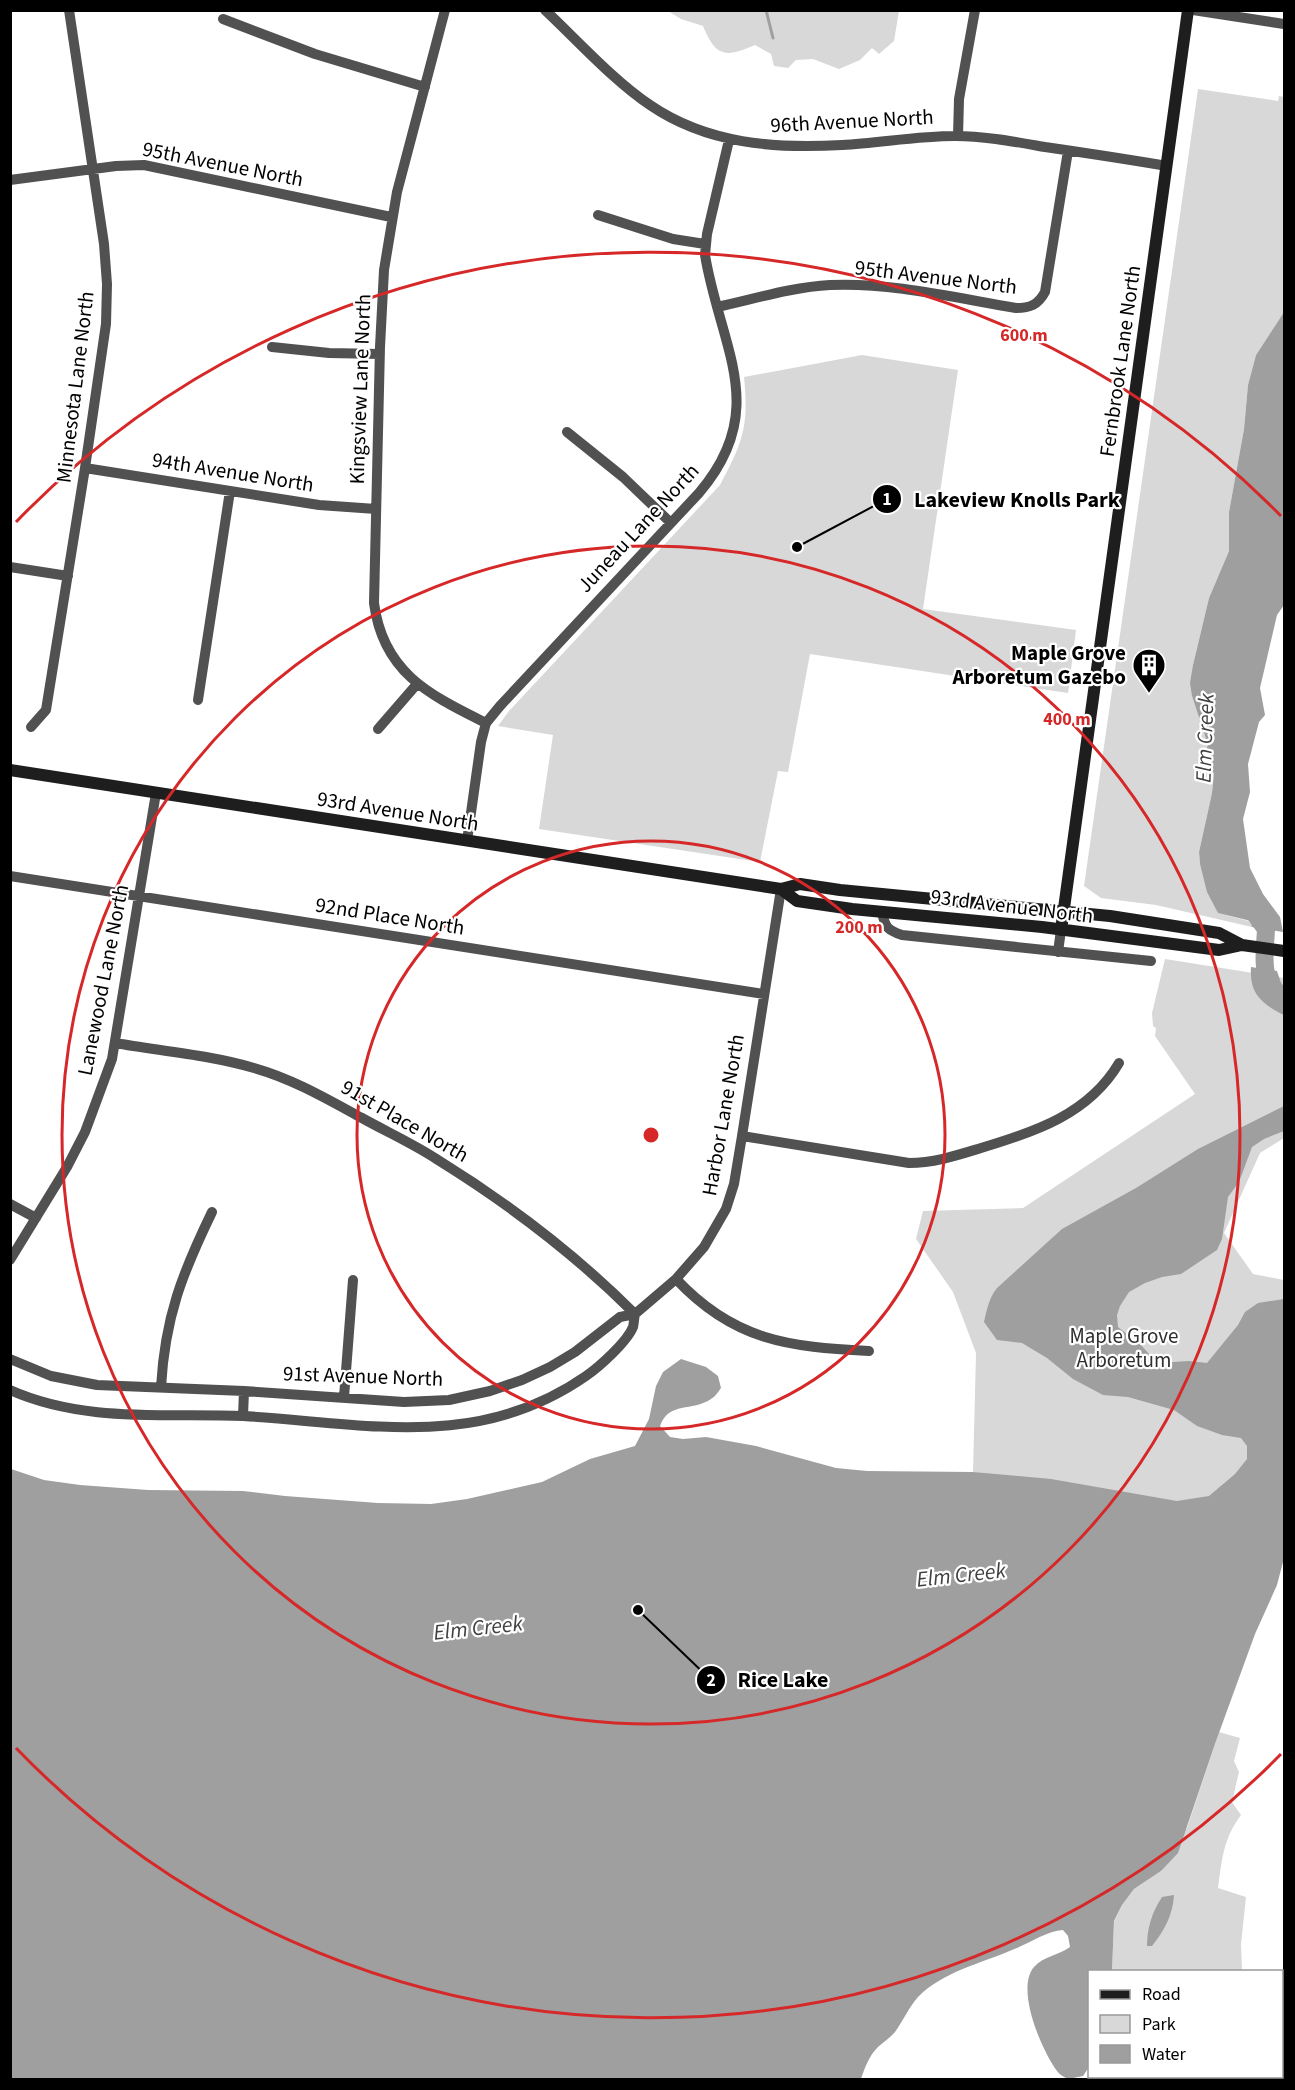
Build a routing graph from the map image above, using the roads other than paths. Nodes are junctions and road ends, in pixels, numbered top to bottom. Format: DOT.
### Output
graph roads {
  1 [pos="69,10"];
  2 [pos="445,10"];
  3 [pos="545,10"];
  4 [pos="975,10"];
  5 [pos="1191,10"];
  6 [pos="223,19"];
  7 [pos="1284,24"];
  8 [pos="425,87"];
  9 [pos="958,136"];
  10 [pos="729,140"];
  11 [pos="1068,151"];
  12 [pos="1167,166"];
  13 [pos="93,169"];
  14 [pos="10,180"];
  15 [pos="598,214"];
  16 [pos="391,217"];
  17 [pos="705,244"];
  18 [pos="717,307"];
  19 [pos="272,347"];
  20 [pos="380,354"];
  21 [pos="567,432"];
  22 [pos="86,468"];
  23 [pos="230,491"];
  24 [pos="376,509"];
  25 [pos="671,523"];
  26 [pos="10,567"];
  27 [pos="68,576"];
  28 [pos="417,684"];
  29 [pos="198,700"];
  30 [pos="486,723"];
  31 [pos="31,727"];
  32 [pos="378,729"];
  33 [pos="10,770"];
  34 [pos="156,792"];
  35 [pos="467,841"];
  36 [pos="10,876"];
  37 [pos="781,889"];
  38 [pos="140,896"];
  39 [pos="1064,911"];
  40 [pos="882,912"];
  41 [pos="1061,930"];
  42 [pos="1242,945"];
  43 [pos="1284,951"];
  44 [pos="1058,952"];
  45 [pos="1151,961"];
  46 [pos="764,994"];
  47 [pos="115,1043"];
  48 [pos="1119,1063"];
  49 [pos="742,1136"];
  50 [pos="10,1204"];
  51 [pos="212,1212"];
  52 [pos="36,1218"];
  53 [pos="10,1260"];
  54 [pos="676,1279"];
  55 [pos="353,1280"];
  56 [pos="635,1314"];
  57 [pos="869,1351"];
  58 [pos="10,1359"];
  59 [pos="161,1387"];
  60 [pos="10,1390"];
  61 [pos="244,1390"];
  62 [pos="344,1397"];
  63 [pos="243,1416"];
  1 -- 13 [label="street, Minnesota Lane North"];
  2 -- 8 [label="street, Kingsview Lane North"];
  3 -- 10 [label="street, 96th Avenue North"];
  4 -- 9 [label="street"];
  5 -- 7 [label="street"];
  5 -- 12 [label="main road, Fernbrook Lane North"];
  6 -- 8 [label="street"];
  8 -- 16 [label="street, Kingsview Lane North"];
  9 -- 10 [label="street, 96th Avenue North"];
  9 -- 11 [label="street, 96th Avenue North"];
  10 -- 17 [label="street, Juneau Lane North"];
  11 -- 12 [label="street, 96th Avenue North"];
  11 -- 18 [label="street, 95th Avenue North"];
  12 -- 39 [label="main road, Fernbrook Lane North"];
  13 -- 14 [label="street, 95th Avenue North"];
  13 -- 16 [label="street, 95th Avenue North"];
  13 -- 22 [label="street, Minnesota Lane North"];
  15 -- 17 [label="street"];
  16 -- 20 [label="street, Kingsview Lane North"];
  17 -- 18 [label="street, Juneau Lane North"];
  18 -- 25 [label="street, Juneau Lane North"];
  19 -- 20 [label="street"];
  20 -- 24 [label="street, Kingsview Lane North"];
  21 -- 25 [label="street"];
  22 -- 23 [label="street, 94th Avenue North"];
  22 -- 27 [label="street, Minnesota Lane North"];
  23 -- 24 [label="street, 94th Avenue North"];
  23 -- 29 [label="street"];
  24 -- 28 [label="street, Kingsview Lane North"];
  25 -- 30 [label="street, Juneau Lane North"];
  26 -- 27 [label="street"];
  27 -- 31 [label="street, Minnesota Lane North"];
  28 -- 30 [label="street, Kingsview Lane North"];
  28 -- 32 [label="street"];
  30 -- 35 [label="street, Juneau Lane North"];
  33 -- 34 [label="main road, 93rd Avenue North"];
  34 -- 35 [label="main road, 93rd Avenue North"];
  34 -- 38 [label="street, Lanewood Lane North"];
  35 -- 37 [label="main road, 93rd Avenue North"];
  36 -- 38 [label="street, 92nd Place North"];
  37 -- 39 [label="main road, 93rd Avenue North"];
  37 -- 40 [label="main road, 93rd Avenue North"];
  37 -- 46 [label="street, Harbor Lane North"];
  38 -- 46 [label="street, 92nd Place North"];
  38 -- 47 [label="street, Lanewood Lane North"];
  39 -- 41 [label="main road, Fernbrook Lane North"];
  39 -- 42 [label="main road, 93rd Avenue North"];
  40 -- 41 [label="main road, 93rd Avenue North"];
  40 -- 44 [label="street"];
  41 -- 42 [label="main road, 93rd Avenue North"];
  41 -- 44 [label="street"];
  42 -- 43 [label="main road, 93rd Avenue North"];
  44 -- 45 [label="street"];
  46 -- 49 [label="street, Harbor Lane North"];
  47 -- 52 [label="street, Lanewood Lane North"];
  47 -- 56 [label="street, 91st Place North"];
  48 -- 49 [label="street"];
  49 -- 54 [label="street, Harbor Lane North"];
  50 -- 52 [label="street"];
  51 -- 59 [label="street"];
  52 -- 53 [label="street, Lanewood Lane North"];
  54 -- 56 [label="street, Harbor Lane North"];
  54 -- 57 [label="street"];
  55 -- 62 [label="street"];
  56 -- 62 [label="street, 91st Avenue North"];
  56 -- 63 [label="street"];
  58 -- 59 [label="street, 91st Avenue North"];
  59 -- 61 [label="street, 91st Avenue North"];
  60 -- 63 [label="street"];
  61 -- 62 [label="street, 91st Avenue North"];
  61 -- 63 [label="street"];
}
